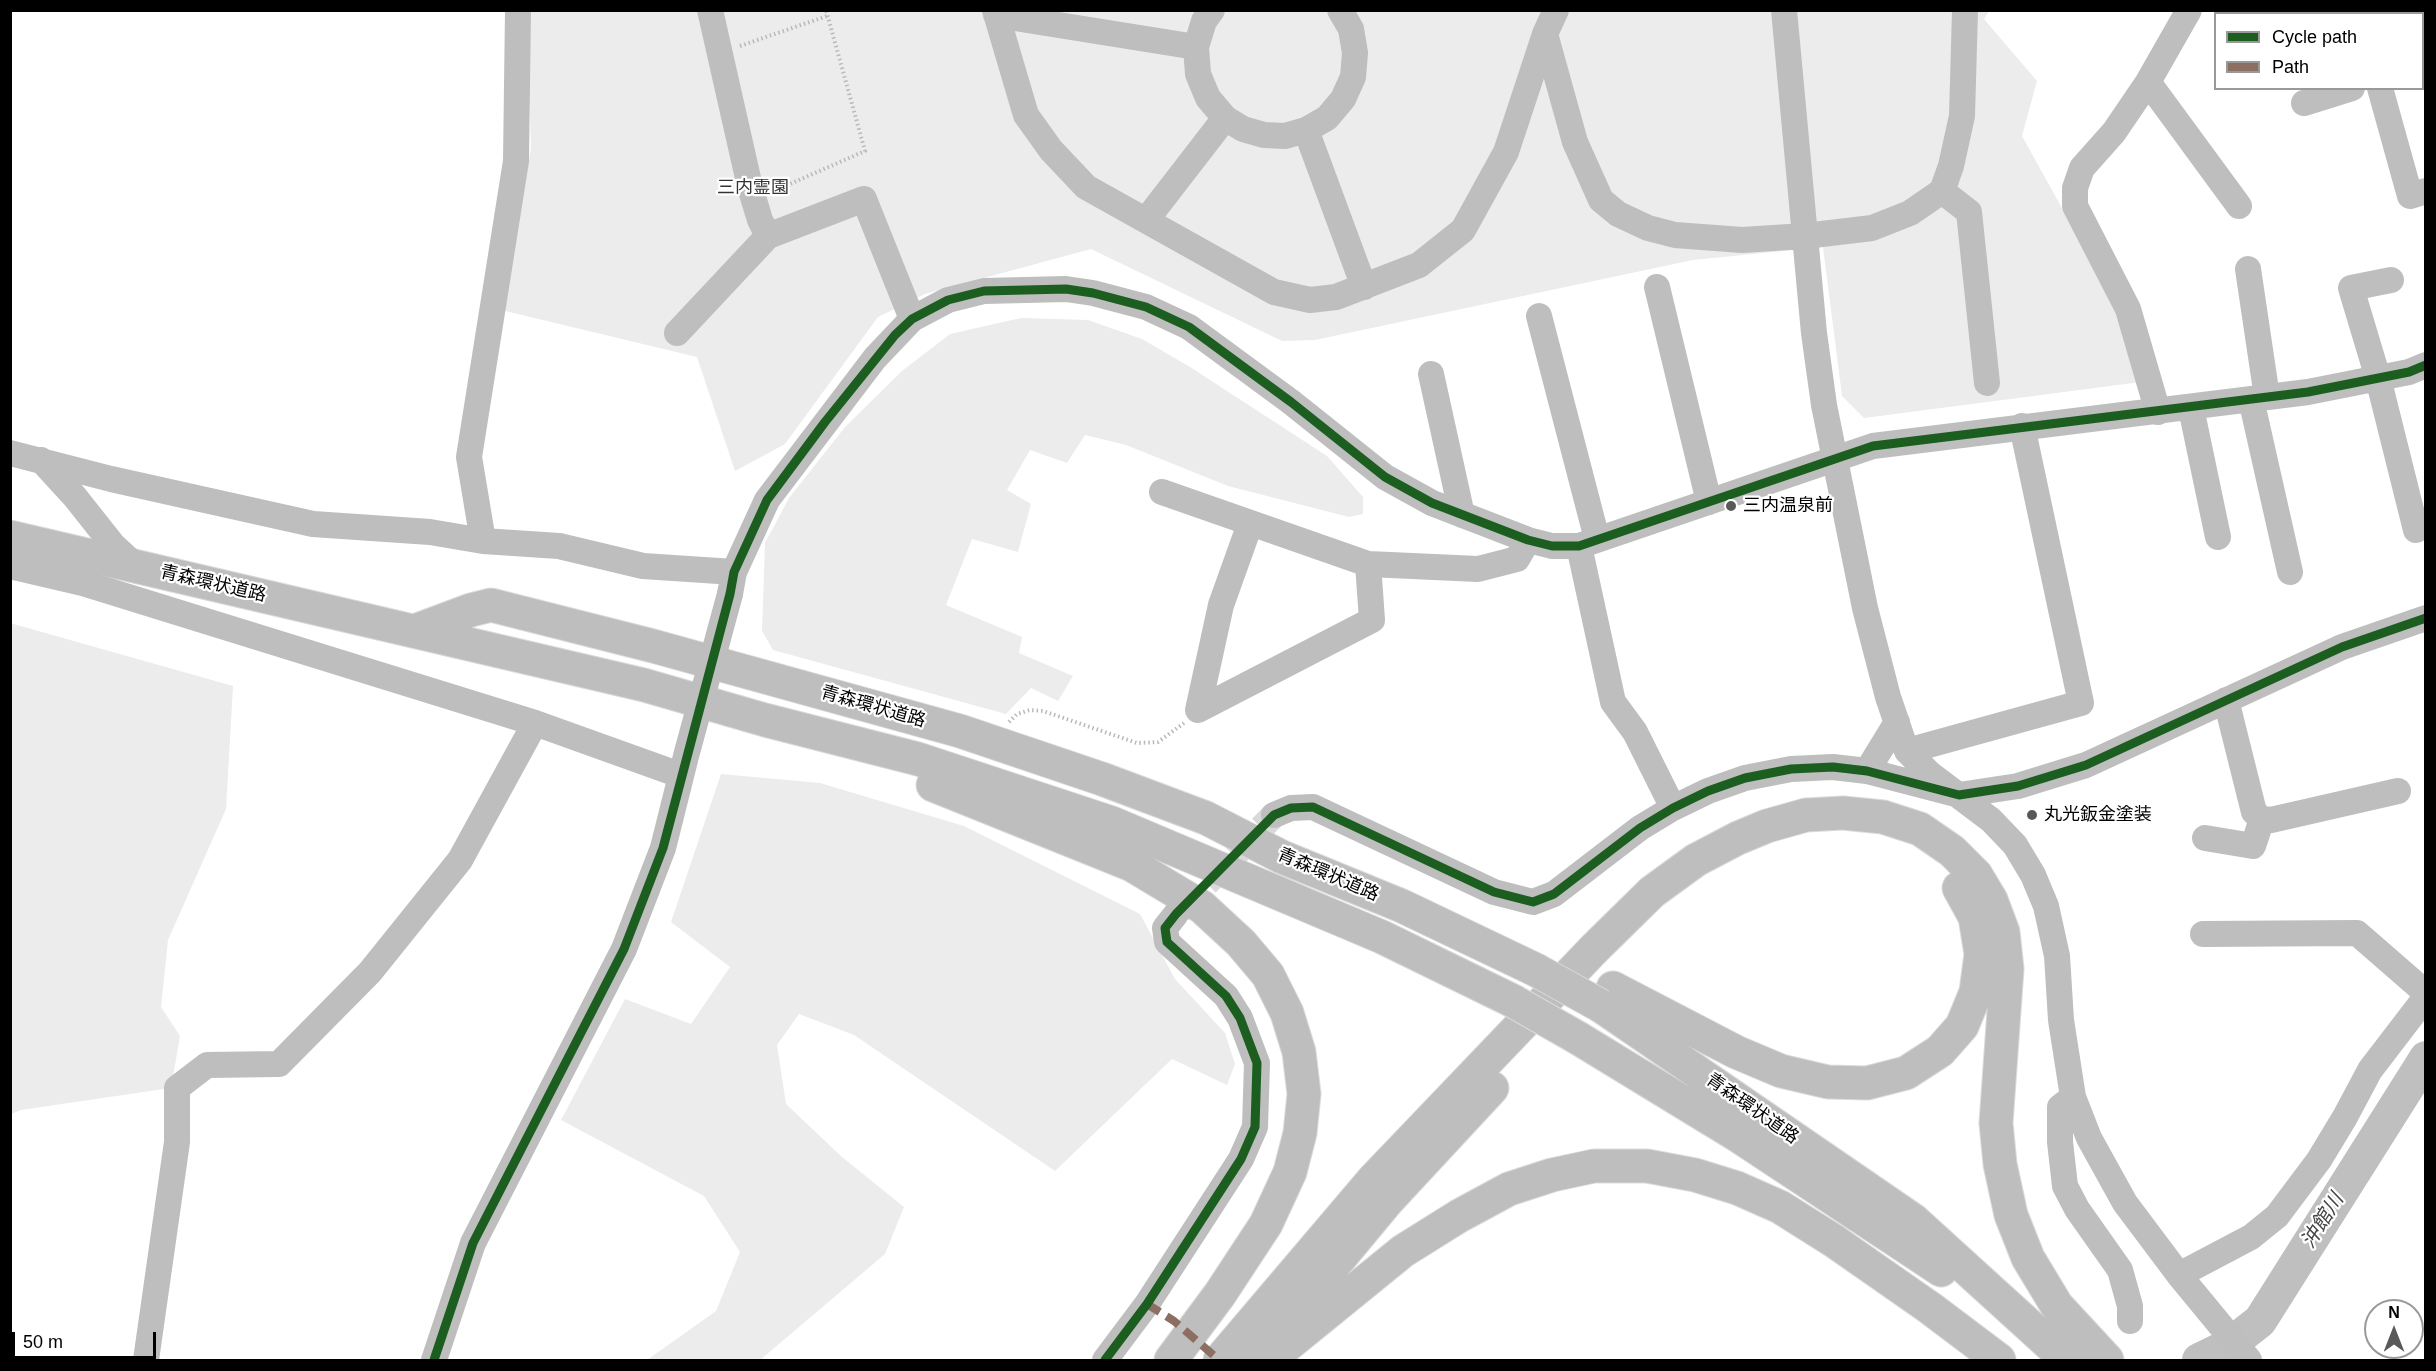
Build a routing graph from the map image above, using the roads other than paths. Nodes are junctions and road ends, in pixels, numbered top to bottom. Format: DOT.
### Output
graph roads {
  1 [pos="518,10"];
  2 [pos="710,10"];
  3 [pos="1212,10"];
  4 [pos="1340,10"];
  5 [pos="1556,10"];
  6 [pos="1784,10"];
  7 [pos="1965,10"];
  8 [pos="2189,10"];
  9 [pos="995,13"];
  10 [pos="1545,34"];
  11 [pos="1196,47"];
  12 [pos="2148,82"];
  13 [pos="2346,90"];
  14 [pos="2381,90"];
  15 [pos="2304,103"];
  16 [pos="1225,118"];
  17 [pos="1306,130"];
  18 [pos="1942,191"];
  19 [pos="2426,191"];
  20 [pos="2239,206"];
  21 [pos="1147,219"];
  22 [pos="768,236"];
  23 [pos="1805,236"];
  24 [pos="2248,269"];
  25 [pos="2391,280"];
  26 [pos="1364,287"];
  27 [pos="1657,287"];
  28 [pos="1539,316"];
  29 [pos="912,320"];
  30 [pos="677,333"];
  31 [pos="2426,365"];
  32 [pos="1431,374"];
  33 [pos="2378,378"];
  34 [pos="1987,383"];
  35 [pos="2259,398"];
  36 [pos="2191,408"];
  37 [pos="2158,412"];
  38 [pos="2022,426"];
  39 [pos="10,453"];
  40 [pos="1833,458"];
  41 [pos="41,460"];
  42 [pos="1162,492"];
  43 [pos="1709,501"];
  44 [pos="1462,515"];
  45 [pos="1250,524"];
  46 [pos="2416,530"];
  47 [pos="10,537"];
  48 [pos="2218,537"];
  49 [pos="1528,540"];
  50 [pos="483,542"];
  51 [pos="1588,542"];
  52 [pos="76,553"];
  53 [pos="1368,564"];
  54 [pos="137,567"];
  55 [pos="20,568"];
  56 [pos="2290,572"];
  57 [pos="732,583"];
  58 [pos="2426,618"];
  59 [pos="415,631"];
  60 [pos="2226,700"];
  61 [pos="765,720"];
  62 [pos="1897,722"];
  63 [pos="535,723"];
  64 [pos="1907,751"];
  65 [pos="683,765"];
  66 [pos="1867,771"];
  67 [pos="2398,791"];
  68 [pos="1959,795"];
  69 [pos="1673,808"];
  70 [pos="1274,815"];
  71 [pos="2262,819"];
  72 [pos="2205,838"];
  73 [pos="1176,914"];
  74 [pos="2203,934"];
  75 [pos="2426,995"];
  76 [pos="1607,997"];
  77 [pos="2073,1096"];
  78 [pos="2187,1283"];
  79 [pos="2130,1321"];
  80 [pos="2083,1357"];
  81 [pos="146,1360"];
  82 [pos="434,1360"];
  83 [pos="1105,1360"];
  84 [pos="1171,1360"];
  85 [pos="1220,1360"];
  86 [pos="1256,1360"];
  87 [pos="1270,1360"];
  88 [pos="1999,1360"];
  89 [pos="2249,1360"];
  1 -- 50 [label="street"];
  2 -- 22 [label="street"];
  3 -- 11 [label="street"];
  4 -- 17 [label="street"];
  5 -- 10 [label="street"];
  6 -- 23 [label="street"];
  7 -- 18 [label="street"];
  8 -- 12 [label="street"];
  9 -- 11 [label="street"];
  9 -- 21 [label="street"];
  10 -- 23 [label="street"];
  10 -- 26 [label="street"];
  11 -- 16 [label="street"];
  12 -- 20 [label="street"];
  12 -- 37 [label="street"];
  13 -- 15 [label="street"];
  14 -- 19 [label="street"];
  16 -- 17 [label="street"];
  16 -- 21 [label="street"];
  17 -- 26 [label="street"];
  18 -- 23 [label="street"];
  18 -- 34 [label="street"];
  21 -- 26 [label="street"];
  22 -- 29 [label="street"];
  22 -- 30 [label="street"];
  23 -- 40 [label="street"];
  24 -- 35 [label="street"];
  25 -- 33 [label="street"];
  27 -- 43 [label="street"];
  28 -- 51 [label="street"];
  29 -- 44 [label="street"];
  29 -- 57 [label="street"];
  31 -- 33 [label="street"];
  32 -- 44 [label="street"];
  33 -- 35 [label="street"];
  33 -- 46 [label="street"];
  35 -- 36 [label="street"];
  35 -- 56 [label="street"];
  36 -- 37 [label="street"];
  36 -- 48 [label="street"];
  37 -- 38 [label="street"];
  38 -- 40 [label="street"];
  38 -- 64 [label="street"];
  39 -- 41 [label="street"];
  40 -- 43 [label="street"];
  40 -- 62 [label="street"];
  41 -- 50 [label="street"];
  41 -- 54 [label="street"];
  42 -- 45 [label="street"];
  43 -- 51 [label="street"];
  44 -- 49 [label="street"];
  45 -- 53 [label="street"];
  45 -- 53 [label="street"];
  47 -- 52 [label="highway, 青森環状道路"];
  49 -- 51 [label="street"];
  49 -- 53 [label="street"];
  50 -- 57 [label="street"];
  51 -- 69 [label="street"];
  52 -- 54 [label="highway, 青森環状道路"];
  52 -- 55 [label="street"];
  54 -- 59 [label="highway, 青森環状道路"];
  55 -- 63 [label="street"];
  57 -- 65 [label="street, bridge"];
  58 -- 60 [label="street"];
  59 -- 61 [label="highway, 青森環状道路"];
  59 -- 76 [label="highway, 青森環状道路"];
  60 -- 68 [label="street"];
  60 -- 71 [label="street"];
  61 -- 80 [label="highway, 青森環状道路, bridge"];
  61 -- 84 [label="highway"];
  62 -- 64 [label="street"];
  62 -- 66 [label="street"];
  63 -- 65 [label="street"];
  63 -- 81 [label="street"];
  64 -- 68 [label="street"];
  65 -- 82 [label="street"];
  66 -- 68 [label="street"];
  66 -- 69 [label="street"];
  67 -- 71 [label="street"];
  68 -- 77 [label="street"];
  69 -- 70 [label="street"];
  71 -- 72 [label="street"];
  73 -- 83 [label="street"];
  74 -- 75 [label="street"];
  75 -- 78 [label="street"];
  76 -- 80 [label="highway, 青森環状道路"];
  76 -- 86 [label="highway"];
  77 -- 78 [label="street"];
  77 -- 79 [label="street"];
  78 -- 89 [label="street"];
  80 -- 85 [label="highway"];
  87 -- 88 [label="highway"];
}
